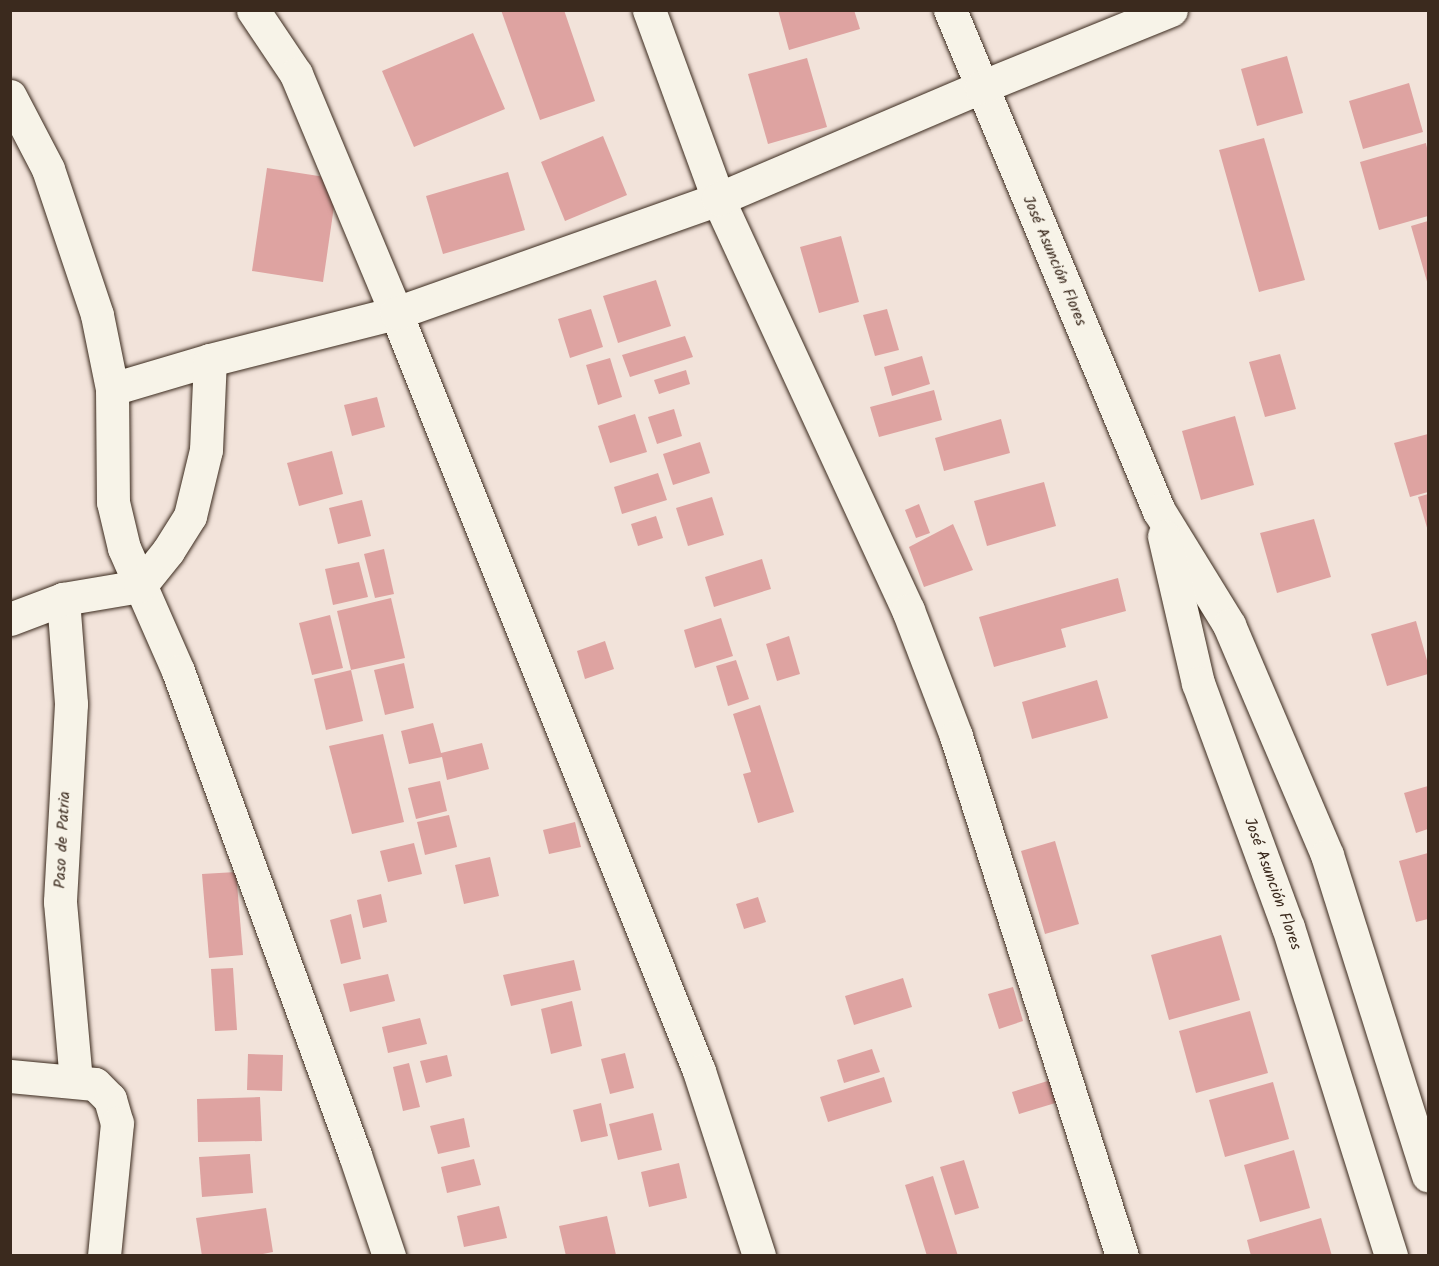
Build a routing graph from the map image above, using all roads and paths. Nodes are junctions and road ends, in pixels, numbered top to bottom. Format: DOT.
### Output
graph roads {
  1 [pos="253,10"];
  2 [pos="649,10"];
  3 [pos="950,10"];
  4 [pos="1171,10"];
  5 [pos="981,87"];
  6 [pos="12,100"];
  7 [pos="718,199"];
  8 [pos="396,313"];
  9 [pos="210,360"];
  10 [pos="112,389"];
  11 [pos="1159,511"];
  12 [pos="140,586"];
  13 [pos="63,599"];
  14 [pos="10,619"];
  15 [pos="10,1076"];
  16 [pos="76,1081"];
  17 [pos="1428,1175"];
  18 [pos="104,1256"];
  19 [pos="389,1256"];
  20 [pos="759,1256"];
  21 [pos="1122,1256"];
  22 [pos="1391,1256"];
  1 -- 8 [label="street"];
  2 -- 7 [label="street"];
  3 -- 5 [label="street, José Asunción Flores"];
  4 -- 5 [label="street"];
  5 -- 7 [label="street"];
  5 -- 11 [label="street, José Asunción Flores"];
  6 -- 10 [label="street"];
  7 -- 8 [label="street"];
  7 -- 21 [label="street"];
  8 -- 9 [label="street"];
  8 -- 20 [label="street"];
  9 -- 10 [label="street"];
  9 -- 12 [label="street"];
  10 -- 12 [label="street"];
  11 -- 17 [label="street, José Asunción Flores"];
  11 -- 22 [label="street, José Asunción Flores"];
  12 -- 13 [label="street"];
  12 -- 19 [label="street"];
  13 -- 14 [label="street"];
  13 -- 16 [label="street, Paso de Patria"];
  15 -- 16 [label="street"];
  16 -- 18 [label="street"];
}
